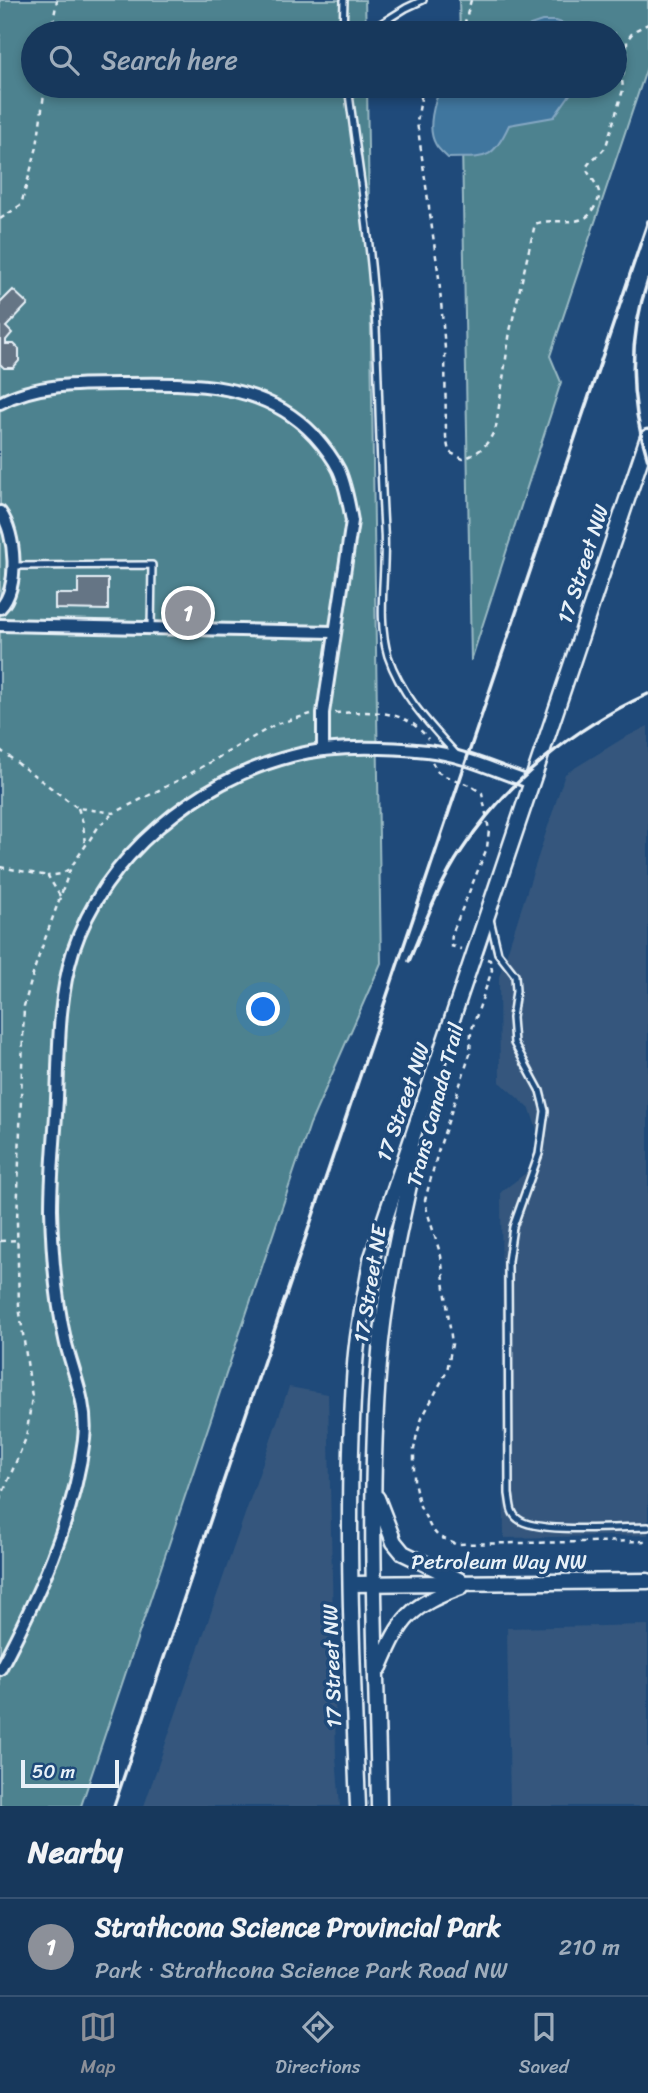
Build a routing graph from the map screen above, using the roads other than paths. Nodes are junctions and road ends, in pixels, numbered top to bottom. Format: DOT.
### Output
graph roads {
  1 [pos="344,0"];
  2 [pos="423,0"];
  3 [pos="343,21"];
  4 [pos="385,21"];
  5 [pos="349,98"];
  6 [pos="0,403"];
  7 [pos="648,437"];
  8 [pos="0,512"];
  9 [pos="13,566"];
  10 [pos="0,608"];
  11 [pos="0,625"];
  12 [pos="151,629"];
  13 [pos="334,632"];
  14 [pos="323,750"];
  15 [pos="459,757"];
  16 [pos="533,783"];
  17 [pos="488,912"];
  18 [pos="429,1090"];
  19 [pos="374,1488"];
  20 [pos="648,1527"];
  21 [pos="648,1581"];
  22 [pos="351,1584"];
  23 [pos="375,1584"];
  24 [pos="469,1584"];
  25 [pos="0,1669"];
  26 [pos="377,1674"];
  27 [pos="358,1806"];
  28 [pos="379,1806"];
  1 -- 3 [label="lane"];
  2 -- 4 [label="lane"];
  5 -- 15 [label="lane"];
  6 -- 13 [label="street"];
  7 -- 16 [label="main road, 17 Street NW"];
  8 -- 9 [label="street"];
  9 -- 10 [label="street"];
  9 -- 12 [label="lane"];
  11 -- 12 [label="street"];
  12 -- 13 [label="street"];
  13 -- 14 [label="street"];
  14 -- 15 [label="street"];
  14 -- 25 [label="street"];
  15 -- 16 [label="street"];
  16 -- 17 [label="main road, 17 Street NW"];
  17 -- 18 [label="main road, 17 Street NW"];
  17 -- 20 [label="lane"];
  18 -- 19 [label="main road, 17 Street NE"];
  18 -- 22 [label="main road, 17 Street NW"];
  19 -- 23 [label="main road"];
  19 -- 24 [label="main road"];
  21 -- 24 [label="main road, Petroleum Way NW"];
  22 -- 23 [label="main road, Petroleum Way NW"];
  22 -- 27 [label="main road, 17 Street NW"];
  23 -- 24 [label="main road, Petroleum Way NW"];
  23 -- 26 [label="main road"];
  24 -- 26 [label="main road"];
  26 -- 28 [label="main road, 17 Street NW"];
}
